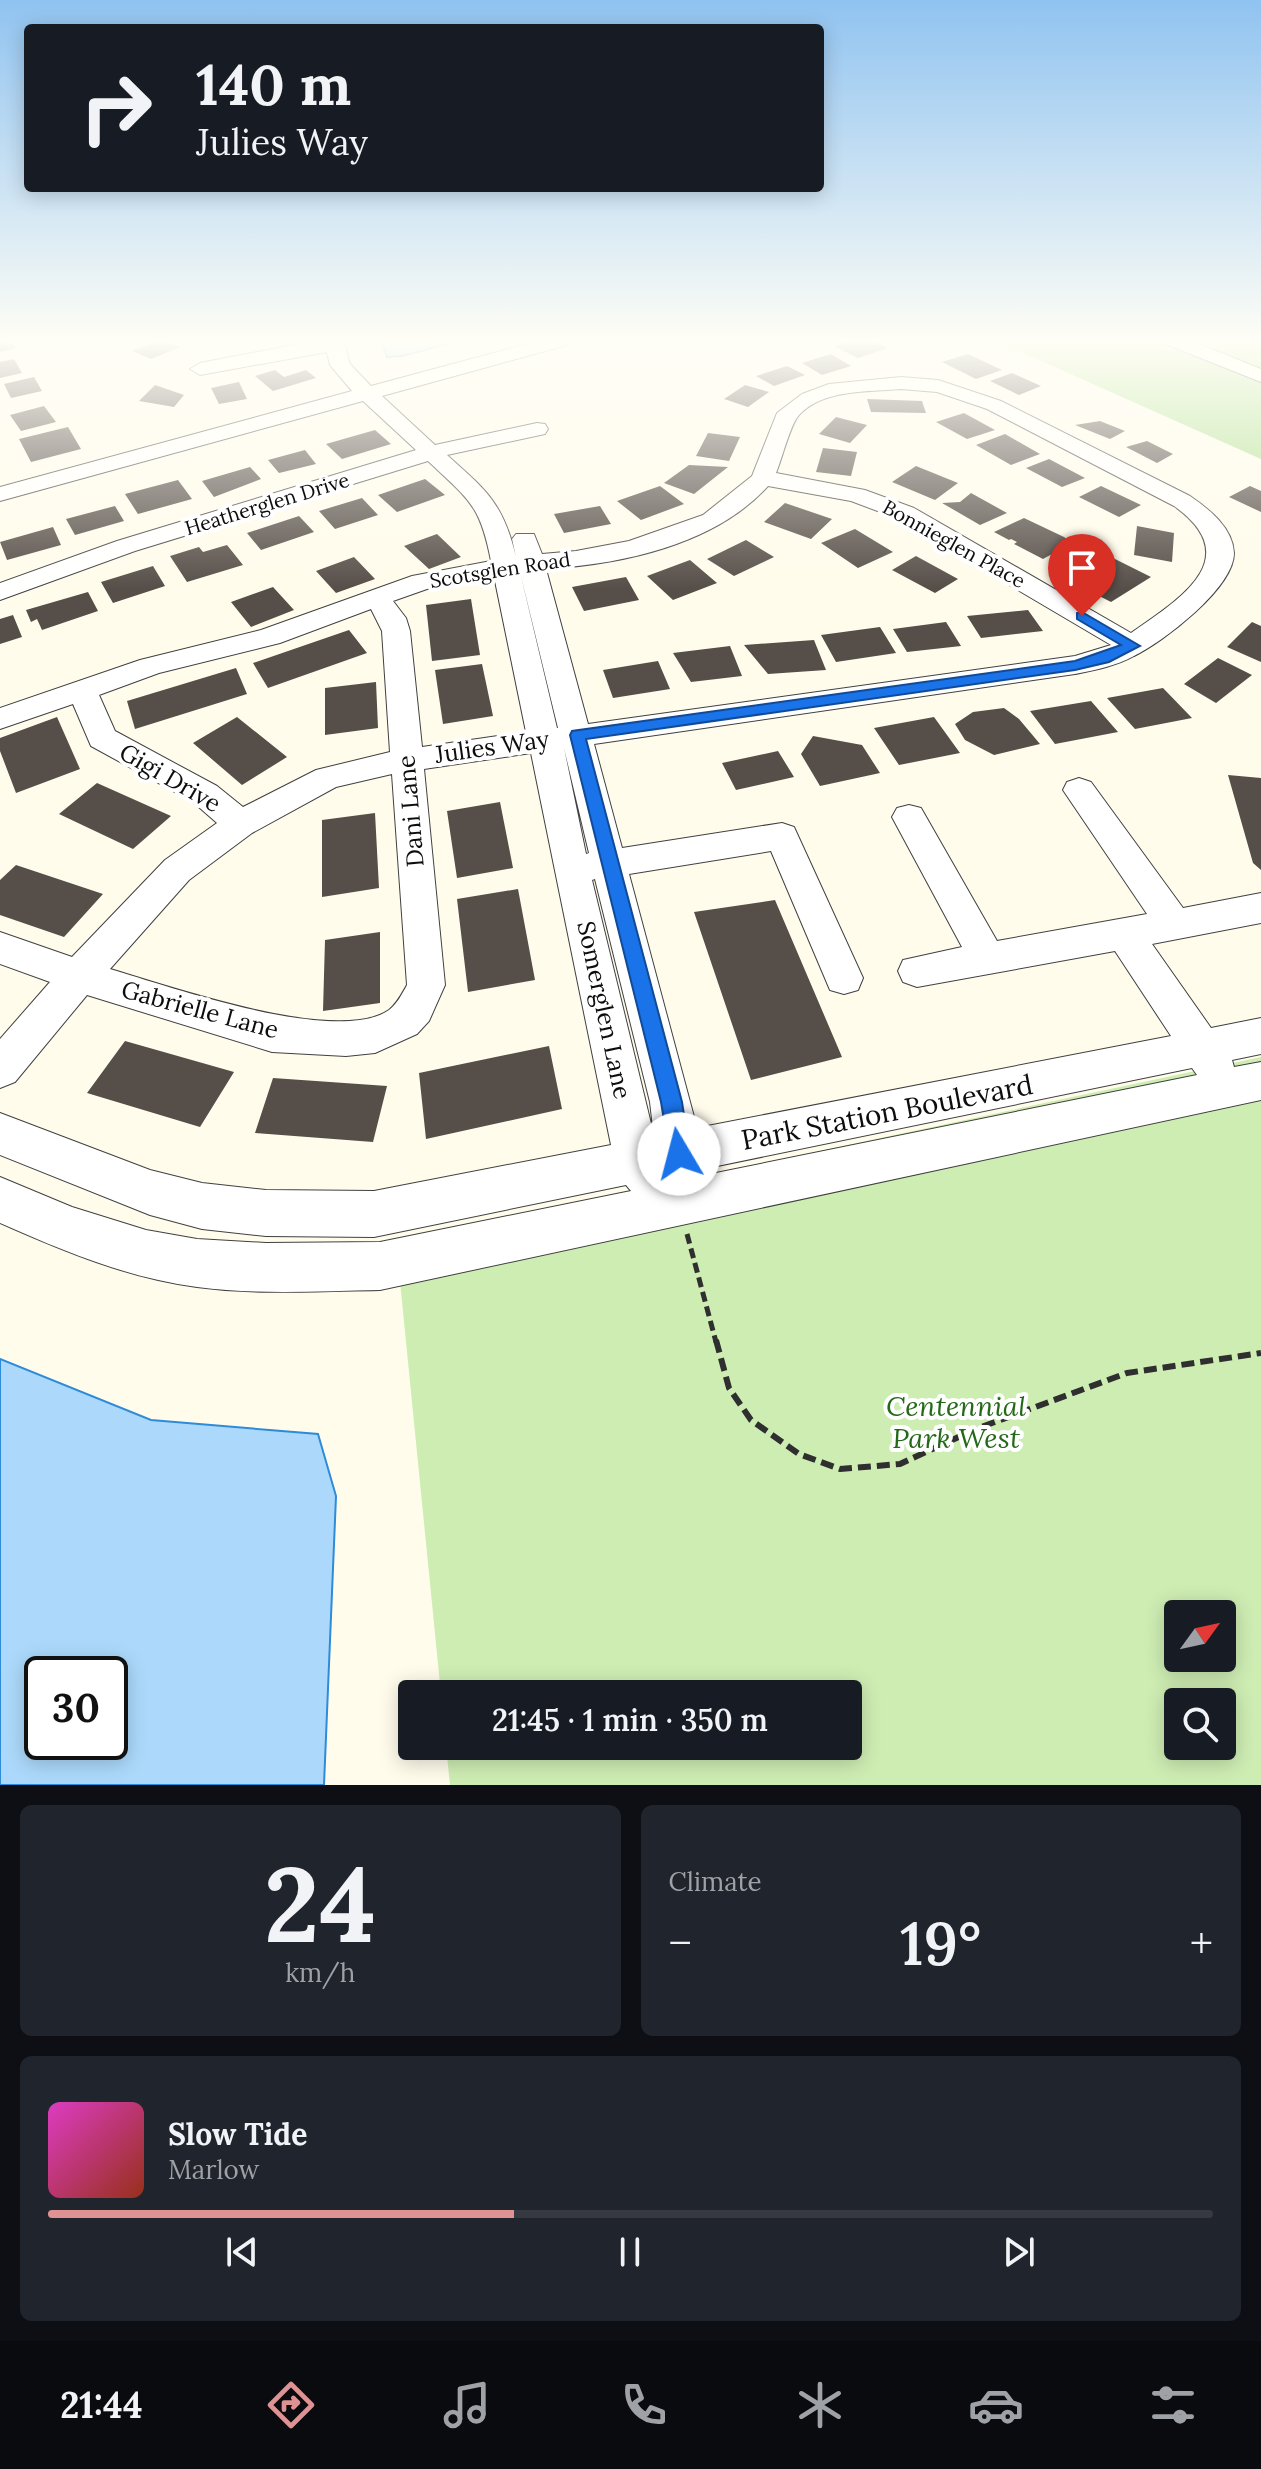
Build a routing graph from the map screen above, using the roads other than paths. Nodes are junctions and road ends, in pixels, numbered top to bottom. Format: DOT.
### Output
graph roads {
  1 [pos="262,422"];
  2 [pos="411,422"];
  3 [pos="784,422"];
  4 [pos="1029,422"];
  5 [pos="537,429"];
  6 [pos="442,450"];
  7 [pos="763,478"];
  8 [pos="0,494"];
  9 [pos="1215,532"];
  10 [pos="518,564"];
  11 [pos="0,592"];
  12 [pos="377,599"];
  13 [pos="1132,646"];
  14 [pos="82,690"];
  15 [pos="0,719"];
  16 [pos="577,735"];
  17 [pos="545,739"];
  18 [pos="406,760"];
  19 [pos="1079,790"];
  20 [pos="909,817"];
  21 [pos="240,824"];
  22 [pos="610,863"];
  23 [pos="573,869"];
  24 [pos="1261,908"];
  25 [pos="1175,925"];
  26 [pos="1124,934"];
  27 [pos="0,948"];
  28 [pos="988,959"];
  29 [pos="917,971"];
  30 [pos="79,976"];
  31 [pos="844,978"];
  32 [pos="403,1022"];
  33 [pos="1261,1036"];
  34 [pos="1202,1048"];
  35 [pos="0,1069"];
  36 [pos="1245,1084"];
  37 [pos="0,1134"];
  38 [pos="679,1154"];
  39 [pos="637,1162"];
  40 [pos="0,1200"];
  41 [pos="669,1206"];
  1 -- 8 [label="street"];
  2 -- 6 [label="street, Somerglen Lane"];
  3 -- 7 [label="street, Scotsglen Road"];
  4 -- 9 [label="street, Scotsglen Road"];
  5 -- 6 [label="street, Heatherglen Drive"];
  6 -- 10 [label="street, Somerglen Lane"];
  6 -- 11 [label="street, Heatherglen Drive"];
  7 -- 10 [label="street, Scotsglen Road"];
  7 -- 13 [label="street, Bonnieglen Place"];
  9 -- 13 [label="street, Julies Way"];
  10 -- 12 [label="street, Scotsglen Road"];
  10 -- 16 [label="street, Somerglen Lane"];
  10 -- 17 [label="street, Somerglen Lane"];
  12 -- 14 [label="street, Scotsglen Road"];
  12 -- 18 [label="street, Dani Lane"];
  13 -- 16 [label="street, Julies Way"];
  14 -- 15 [label="street, Scotsglen Road"];
  14 -- 21 [label="street, Gigi Drive"];
  16 -- 17 [label="street, Julies Way"];
  16 -- 22 [label="street, Somerglen Lane"];
  17 -- 18 [label="street, Julies Way"];
  17 -- 23 [label="street, Somerglen Lane"];
  18 -- 21 [label="street, Julies Way"];
  18 -- 32 [label="street, Dani Lane"];
  19 -- 25 [label="street"];
  20 -- 28 [label="street"];
  21 -- 30 [label="street, Julies Way"];
  22 -- 23 [label="street"];
  22 -- 31 [label="street"];
  22 -- 38 [label="street, Somerglen Lane"];
  23 -- 39 [label="street, Somerglen Lane"];
  24 -- 25 [label="street"];
  25 -- 26 [label="street"];
  26 -- 28 [label="street"];
  26 -- 34 [label="street"];
  27 -- 30 [label="street, Gabrielle Lane"];
  28 -- 29 [label="street"];
  30 -- 32 [label="street, Gabrielle Lane"];
  30 -- 35 [label="street, Julies Way"];
  33 -- 34 [label="street, Park Station Boulevard"];
  34 -- 36 [label="street"];
  34 -- 38 [label="street, Park Station Boulevard"];
  36 -- 41 [label="street, Park Station Boulevard"];
  37 -- 39 [label="street, Park Station Boulevard"];
  38 -- 39 [label="street, Park Station Boulevard"];
  38 -- 41 [label="street, Somerglen Lane"];
  39 -- 41 [label="street, Somerglen Lane"];
  40 -- 41 [label="street, Park Station Boulevard"];
}
